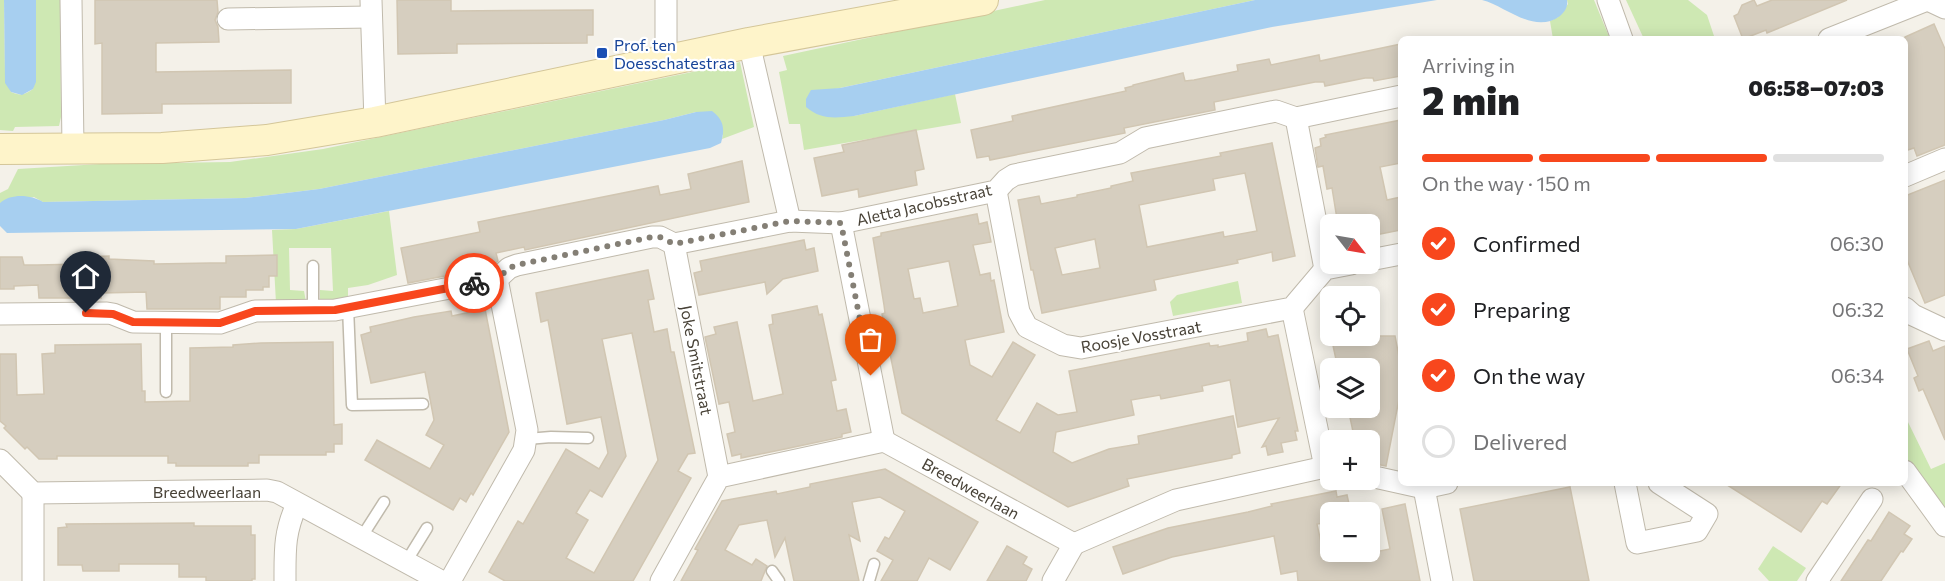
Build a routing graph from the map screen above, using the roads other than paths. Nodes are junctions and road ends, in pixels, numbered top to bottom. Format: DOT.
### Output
graph roads {
  1 [pos="71,0"];
  2 [pos="666,0"];
  3 [pos="1608,0"];
  4 [pos="1927,0"];
  5 [pos="969,2"];
  6 [pos="371,8"];
  7 [pos="1945,8"];
  8 [pos="228,19"];
  9 [pos="1621,36"];
  10 [pos="1837,36"];
  11 [pos="749,43"];
  12 [pos="666,61"];
  13 [pos="1398,97"];
  14 [pos="1296,118"];
  15 [pos="375,122"];
  16 [pos="73,147"];
  17 [pos="0,149"];
  18 [pos="1945,159"];
  19 [pos="1908,175"];
  20 [pos="996,191"];
  21 [pos="790,221"];
  22 [pos="841,223"];
  23 [pos="1320,239"];
  24 [pos="674,244"];
  25 [pos="1398,255"];
  26 [pos="1380,258"];
  27 [pos="313,266"];
  28 [pos="1322,274"];
  29 [pos="497,279"];
  30 [pos="348,307"];
  31 [pos="1292,308"];
  32 [pos="313,310"];
  33 [pos="1908,311"];
  34 [pos="0,314"];
  35 [pos="166,322"];
  36 [pos="1945,330"];
  37 [pos="166,392"];
  38 [pos="423,404"];
  39 [pos="1320,432"];
  40 [pos="588,438"];
  41 [pos="527,439"];
  42 [pos="884,441"];
  43 [pos="0,460"];
  44 [pos="1320,470"];
  45 [pos="1908,475"];
  46 [pos="719,477"];
  47 [pos="1380,478"];
  48 [pos="1398,482"];
  49 [pos="1415,486"];
  50 [pos="1433,486"];
  51 [pos="1626,486"];
  52 [pos="1664,486"];
  53 [pos="1424,488"];
  54 [pos="33,493"];
  55 [pos="1872,499"];
  56 [pos="384,502"];
  57 [pos="297,504"];
  58 [pos="1945,526"];
  59 [pos="427,528"];
  60 [pos="361,538"];
  61 [pos="1074,544"];
  62 [pos="406,562"];
  63 [pos="874,564"];
  64 [pos="772,571"];
  65 [pos="33,581"];
  66 [pos="285,581"];
  67 [pos="441,581"];
  68 [pos="450,581"];
  69 [pos="661,581"];
  70 [pos="779,581"];
  71 [pos="869,581"];
  72 [pos="1053,581"];
  73 [pos="1442,581"];
  74 [pos="1817,581"];
  1 -- 16 [label="street"];
  2 -- 12 [label="street"];
  3 -- 9 [label="street"];
  4 -- 7 [label="street"];
  4 -- 10 [label="street"];
  5 -- 11 [label="street"];
  6 -- 8 [label="street"];
  6 -- 15 [label="street"];
  11 -- 12 [label="street"];
  11 -- 21 [label="street"];
  12 -- 15 [label="street"];
  13 -- 14 [label="street, Aletta Jacobsstraat"];
  14 -- 20 [label="street, Aletta Jacobsstraat"];
  14 -- 23 [label="street"];
  15 -- 16 [label="street"];
  16 -- 17 [label="street"];
  18 -- 19 [label="street"];
  20 -- 22 [label="street, Aletta Jacobsstraat"];
  20 -- 31 [label="street, Roosje Vosstraat"];
  21 -- 22 [label="street, Aletta Jacobsstraat"];
  21 -- 24 [label="street, Aletta Jacobsstraat"];
  22 -- 42 [label="street"];
  24 -- 29 [label="street, Aletta Jacobsstraat"];
  24 -- 46 [label="street, Joke Smitstraat"];
  25 -- 26 [label="street"];
  27 -- 32 [label="lane"];
  28 -- 31 [label="street"];
  29 -- 30 [label="street, Aletta Jacobsstraat"];
  29 -- 41 [label="street"];
  30 -- 32 [label="street, Aletta Jacobsstraat"];
  30 -- 38 [label="lane"];
  31 -- 39 [label="street"];
  32 -- 35 [label="street, Aletta Jacobsstraat"];
  33 -- 36 [label="street"];
  34 -- 35 [label="street, Aletta Jacobsstraat"];
  35 -- 37 [label="lane"];
  40 -- 41 [label="lane"];
  41 -- 68 [label="street"];
  42 -- 46 [label="street"];
  42 -- 61 [label="street, Breedweerlaan"];
  43 -- 54 [label="street"];
  44 -- 61 [label="street"];
  45 -- 58 [label="street"];
  46 -- 69 [label="street"];
  47 -- 48 [label="street"];
  49 -- 53 [label="street"];
  50 -- 53 [label="street"];
  51 -- 52 [label="street"];
  53 -- 73 [label="street"];
  54 -- 57 [label="street, Breedweerlaan"];
  54 -- 65 [label="street"];
  55 -- 74 [label="street"];
  56 -- 60 [label="lane"];
  57 -- 60 [label="street, Breedweerlaan"];
  57 -- 66 [label="street"];
  59 -- 62 [label="lane"];
  60 -- 62 [label="street, Breedweerlaan"];
  61 -- 72 [label="street"];
  62 -- 67 [label="street, Breedweerlaan"];
  63 -- 71 [label="lane"];
  64 -- 70 [label="lane"];
}
